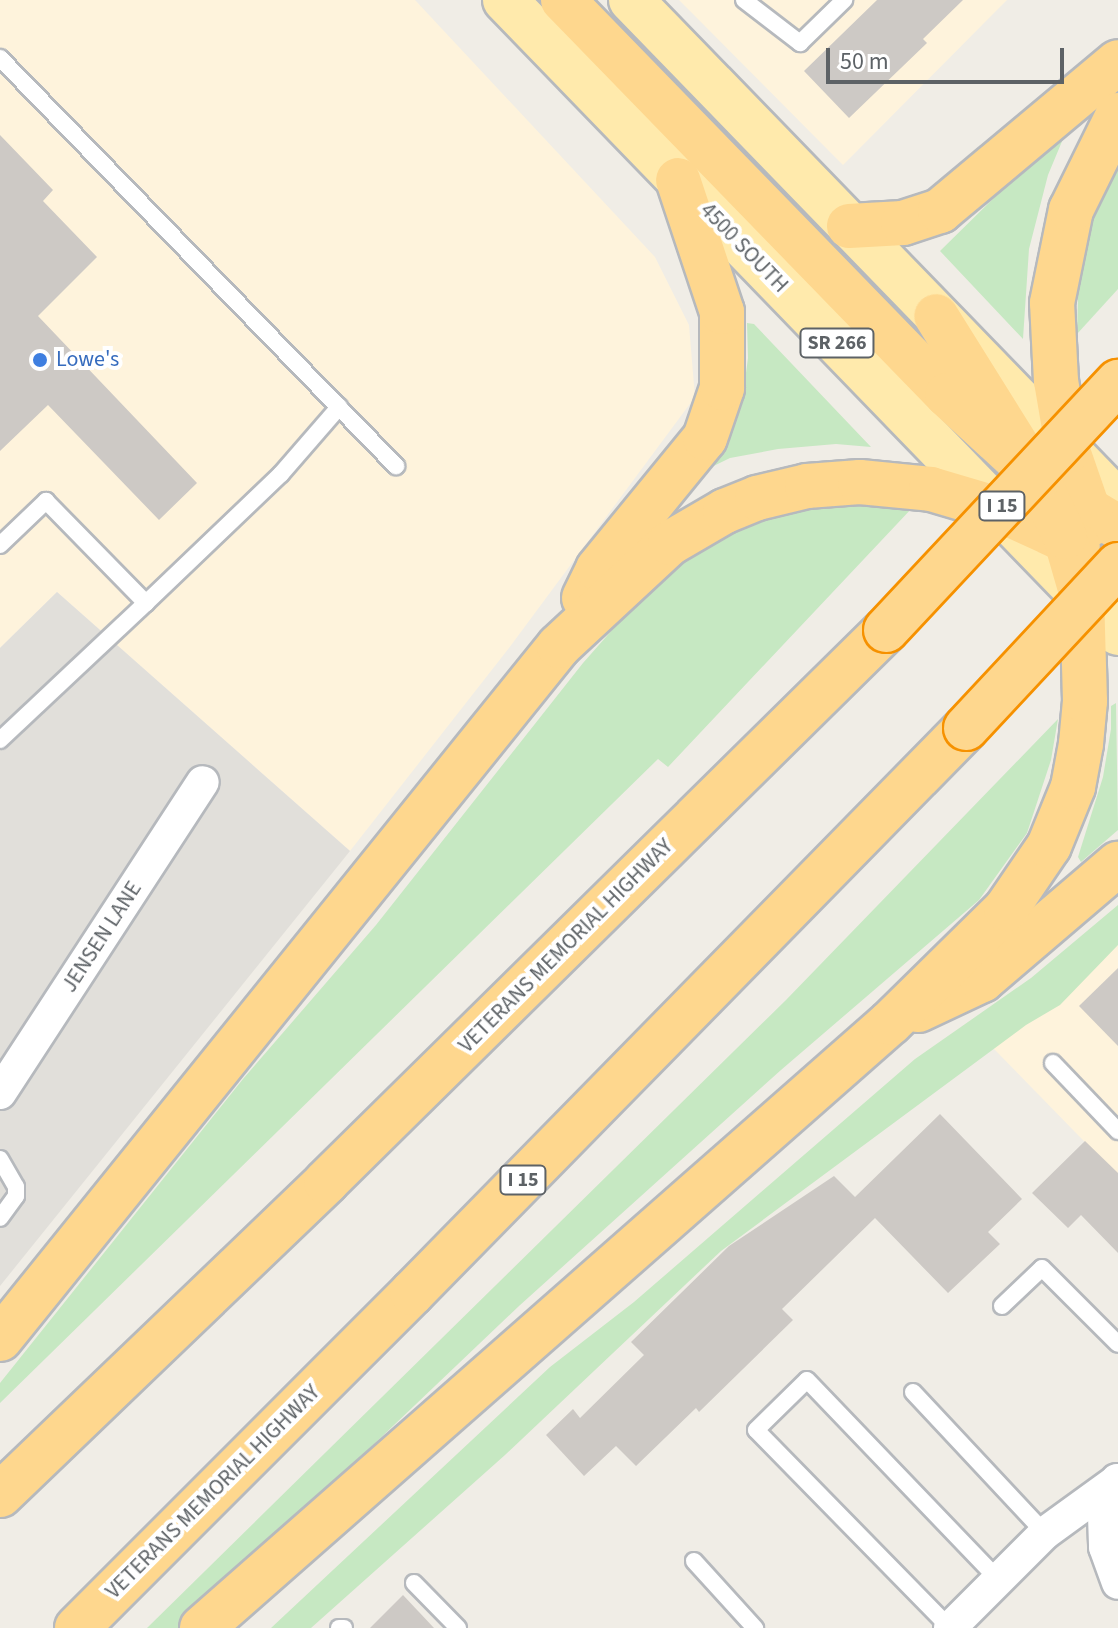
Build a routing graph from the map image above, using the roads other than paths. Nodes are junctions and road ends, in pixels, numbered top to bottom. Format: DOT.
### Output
graph roads {
  1 [pos="505,0"];
  2 [pos="563,0"];
  3 [pos="631,0"];
  4 [pos="744,0"];
  5 [pos="844,0"];
  6 [pos="0,58"];
  7 [pos="1118,62"];
  8 [pos="1118,115"];
  9 [pos="678,180"];
  10 [pos="849,226"];
  11 [pos="936,316"];
  12 [pos="1118,382"];
  13 [pos="339,407"];
  14 [pos="1053,465"];
  15 [pos="396,466"];
  16 [pos="995,508"];
  17 [pos="1098,520"];
  18 [pos="0,545"];
  19 [pos="1118,565"];
  20 [pos="1106,583"];
  21 [pos="146,603"];
  22 [pos="1118,633"];
  23 [pos="559,646"];
  24 [pos="0,740"];
  25 [pos="203,782"];
  26 [pos="1118,864"];
  27 [pos="890,1023"];
  28 [pos="1053,1063"];
  29 [pos="0,1093"];
  30 [pos="1118,1131"];
  31 [pos="0,1159"];
  32 [pos="0,1218"];
  33 [pos="1002,1306"];
  34 [pos="0,1339"];
  35 [pos="1118,1344"];
  36 [pos="913,1392"];
  37 [pos="1118,1480"];
  38 [pos="0,1495"];
  39 [pos="1045,1533"];
  40 [pos="694,1561"];
  41 [pos="998,1579"];
  42 [pos="414,1583"];
  43 [pos="1118,1583"];
  44 [pos="77,1628"];
  45 [pos="202,1628"];
  46 [pos="458,1628"];
  47 [pos="755,1628"];
  48 [pos="950,1628"];
  1 -- 9 [label="main road, 4500 SOUTH / SR 266"];
  2 -- 14 [label="highway"];
  3 -- 10 [label="main road"];
  4 -- 5 [label="lane"];
  6 -- 13 [label="lane"];
  7 -- 10 [label="highway"];
  8 -- 14 [label="highway"];
  9 -- 16 [label="main road, 4500 SOUTH / SR 266"];
  9 -- 23 [label="highway"];
  10 -- 11 [label="main road"];
  11 -- 14 [label="highway"];
  12 -- 38 [label="highway, VETERANS MEMORIAL HIGHWAY / I 15, bridge"];
  13 -- 15 [label="lane"];
  13 -- 21 [label="lane"];
  14 -- 17 [label="highway"];
  16 -- 17 [label="highway"];
  16 -- 20 [label="main road, 4500 SOUTH / SR 266"];
  16 -- 23 [label="highway"];
  17 -- 20 [label="highway"];
  18 -- 21 [label="lane"];
  19 -- 44 [label="highway, VETERANS MEMORIAL HIGHWAY / I 15, bridge"];
  20 -- 22 [label="main road, 4500 SOUTH / SR 266"];
  20 -- 27 [label="highway"];
  21 -- 24 [label="lane"];
  23 -- 34 [label="highway"];
  25 -- 29 [label="street, JENSEN LANE"];
  26 -- 27 [label="highway"];
  27 -- 45 [label="highway"];
  28 -- 30 [label="lane"];
  31 -- 32 [label="lane"];
  33 -- 35 [label="lane"];
  36 -- 39 [label="lane"];
  37 -- 39 [label="street"];
  37 -- 43 [label="street"];
  39 -- 41 [label="street"];
  40 -- 47 [label="lane"];
  41 -- 48 [label="street"];
  41 -- 48 [label="lane"];
  42 -- 46 [label="lane"];
}
